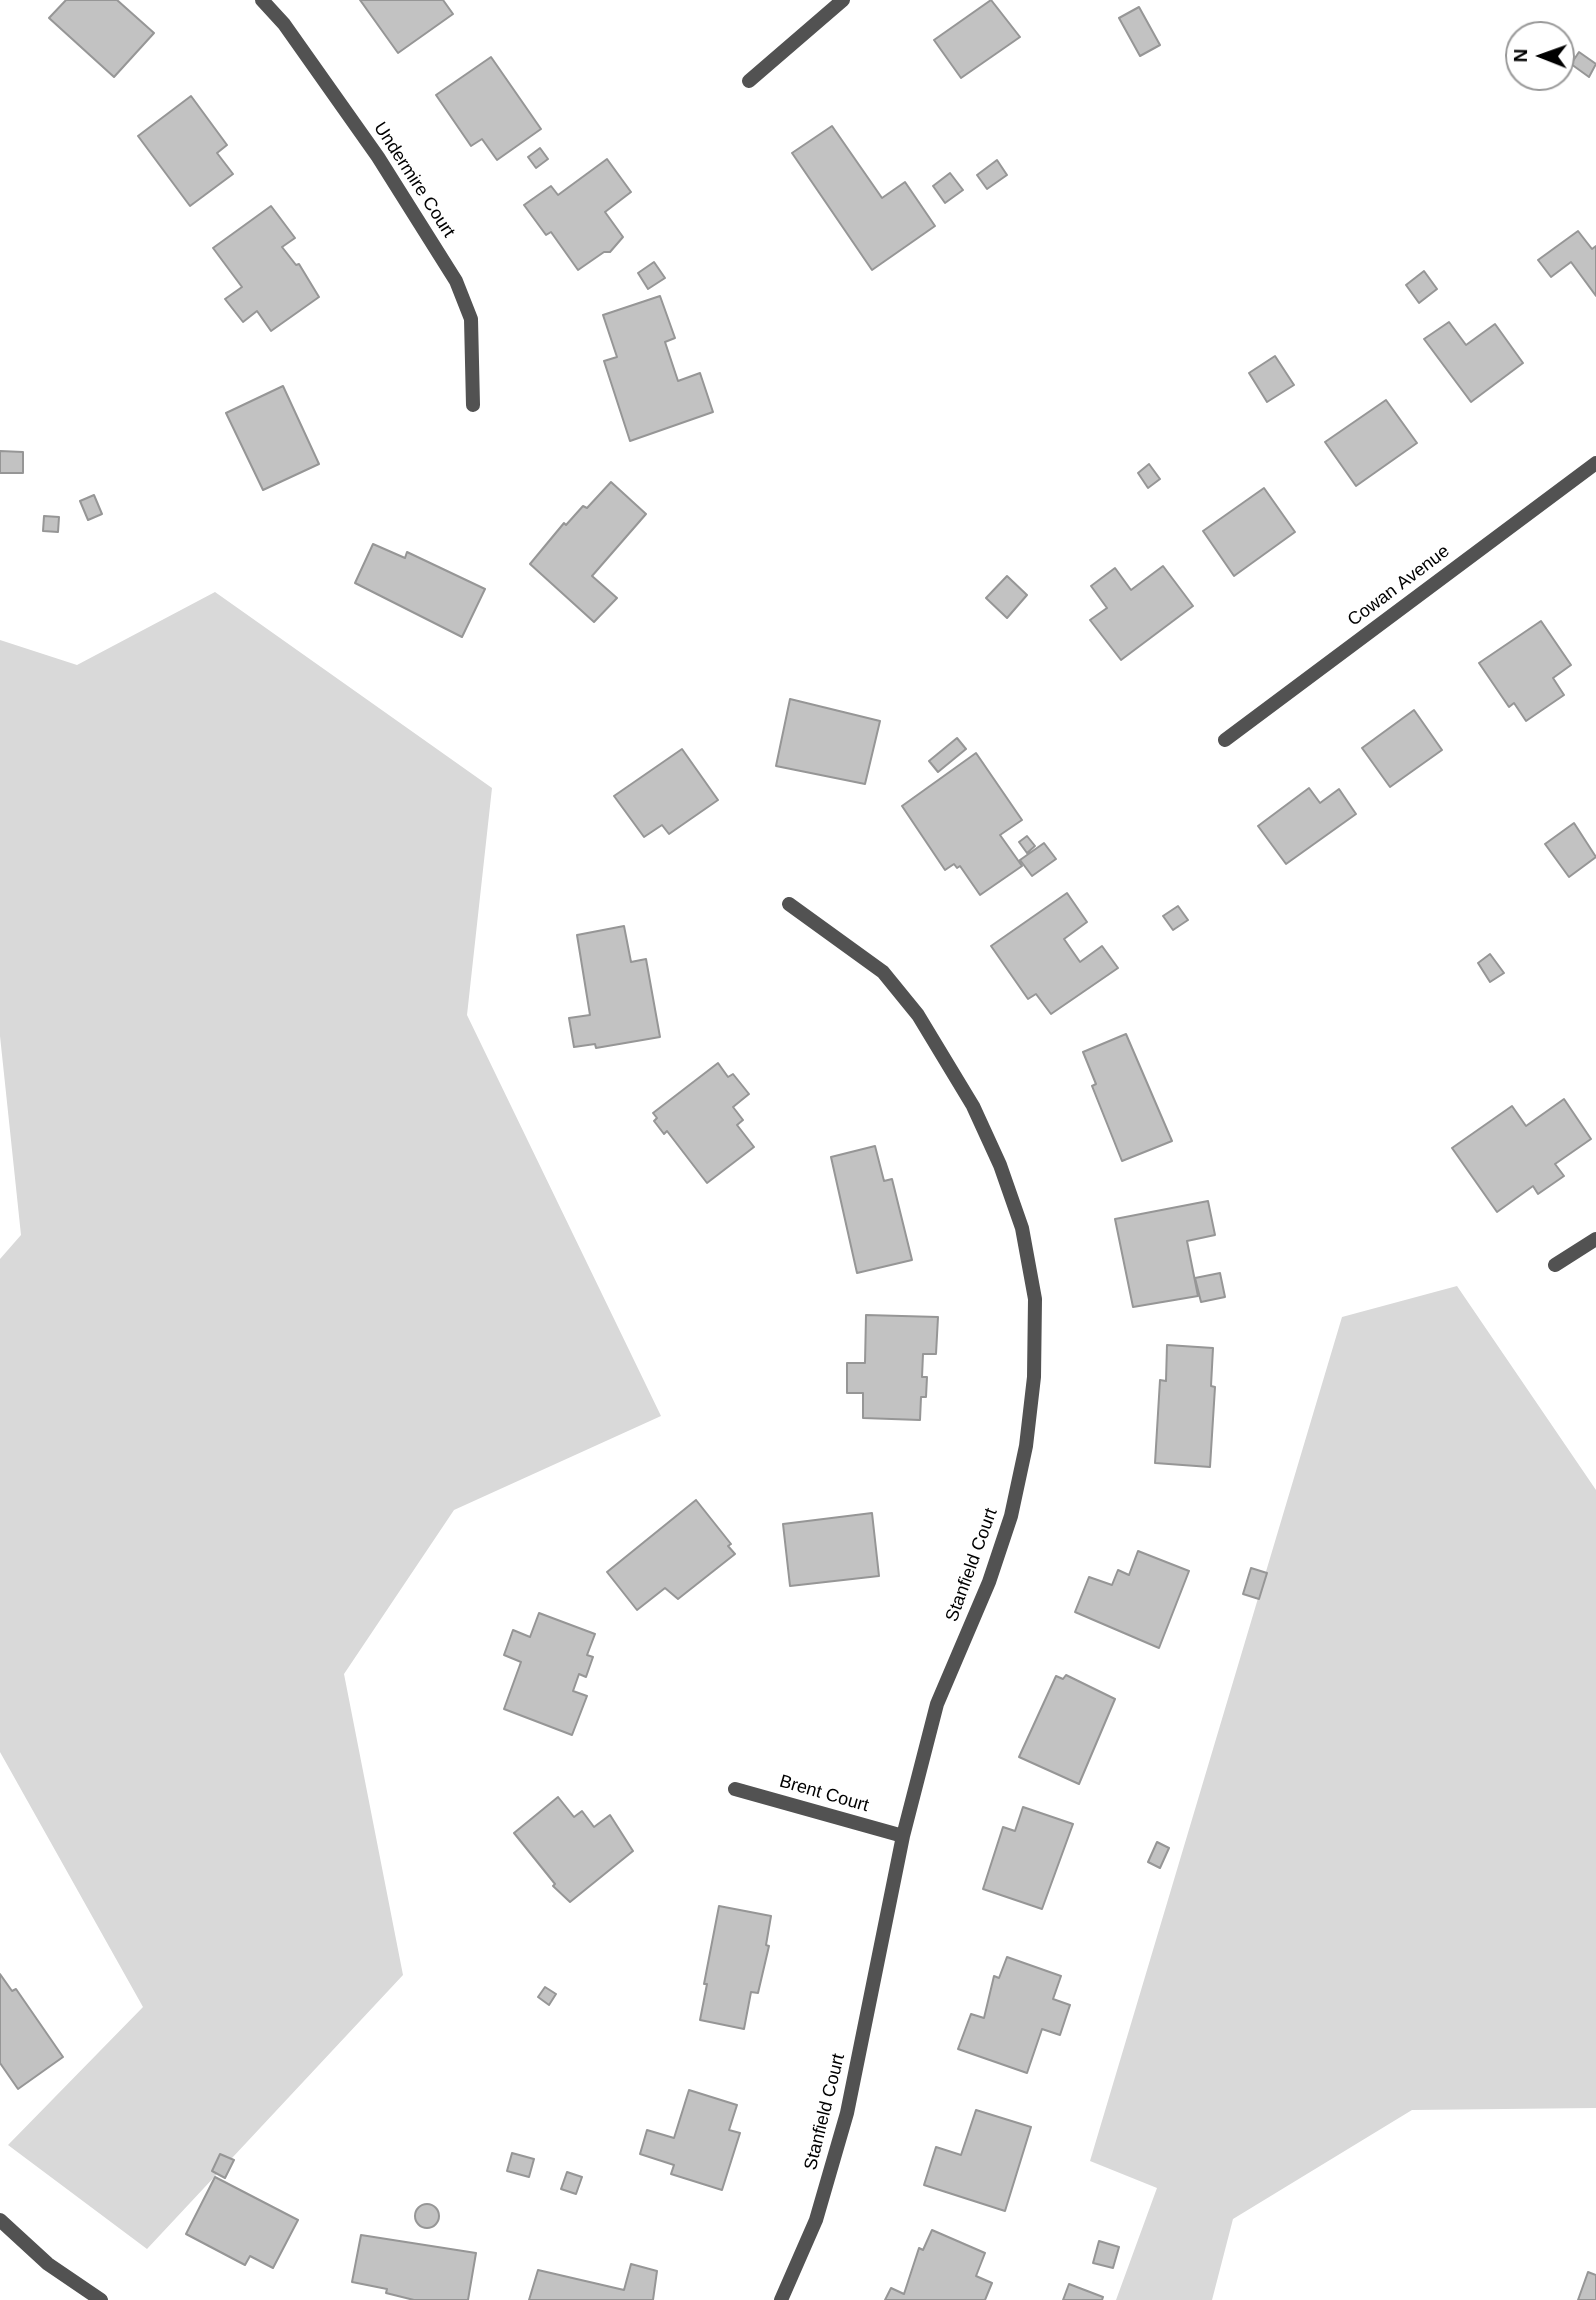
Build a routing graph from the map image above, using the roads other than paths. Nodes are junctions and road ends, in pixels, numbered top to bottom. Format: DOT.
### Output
graph roads {
  1 [pos="262,0"];
  2 [pos="844,0"];
  3 [pos="749,81"];
  4 [pos="473,405"];
  5 [pos="1596,463"];
  6 [pos="1225,740"];
  7 [pos="789,904"];
  8 [pos="1596,1239"];
  9 [pos="1555,1265"];
  10 [pos="735,1789"];
  11 [pos="903,1836"];
  12 [pos="0,2220"];
  13 [pos="101,2300"];
  14 [pos="781,2300"];
  1 -- 4 [label="street, Undermire Court"];
  2 -- 3 [label="street"];
  5 -- 6 [label="street, Cowan Avenue"];
  7 -- 11 [label="street, Stanfield Court"];
  8 -- 9 [label="street"];
  10 -- 11 [label="street, Brent Court"];
  11 -- 14 [label="street, Stanfield Court"];
  12 -- 13 [label="street"];
}
